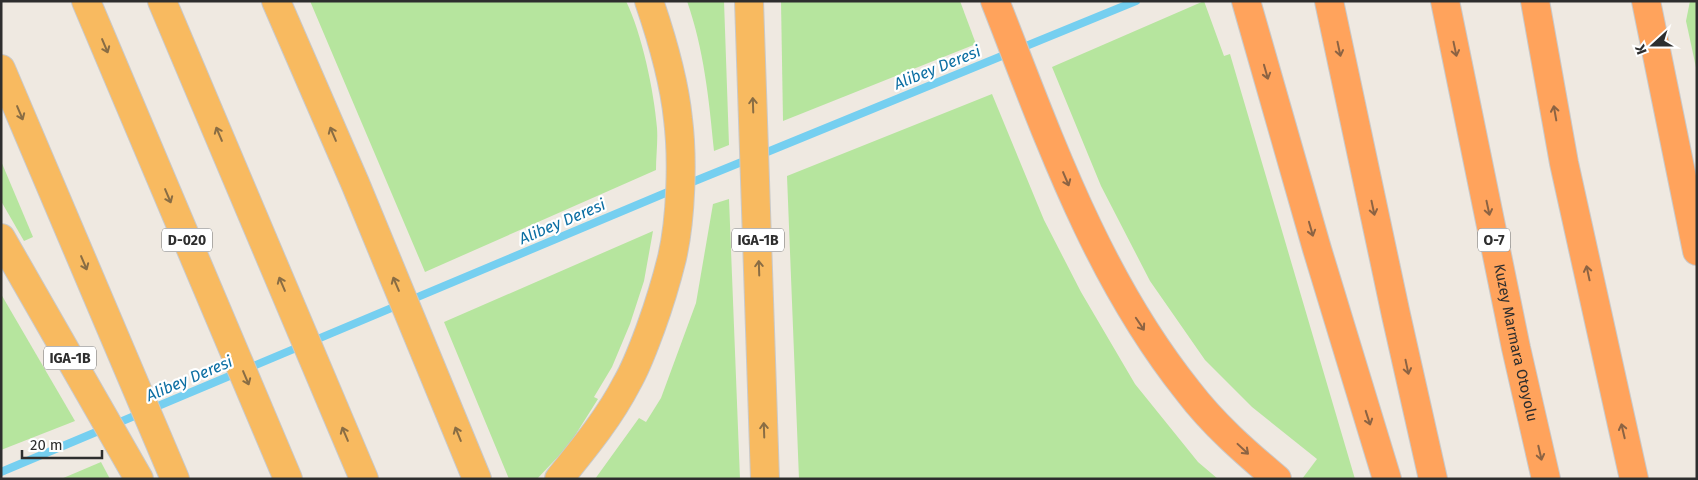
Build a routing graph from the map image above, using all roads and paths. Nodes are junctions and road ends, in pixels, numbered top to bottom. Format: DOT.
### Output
graph roads {
  1 [pos="86,1"];
  2 [pos="162,1"];
  3 [pos="276,1"];
  4 [pos="649,1"];
  5 [pos="749,1"];
  6 [pos="995,1"];
  7 [pos="1329,1"];
  8 [pos="1445,1"];
  9 [pos="1535,1"];
  10 [pos="1646,1"];
  11 [pos="1249,13"];
  12 [pos="1,69"];
  13 [pos="1,238"];
  14 [pos="1697,251"];
  15 [pos="139,479"];
  16 [pos="175,479"];
  17 [pos="288,479"];
  18 [pos="364,479"];
  19 [pos="477,479"];
  20 [pos="559,479"];
  21 [pos="765,479"];
  22 [pos="1277,479"];
  23 [pos="1387,479"];
  24 [pos="1433,479"];
  25 [pos="1546,479"];
  26 [pos="1634,479"];
  1 -- 17 [label="highway, D-020, one-way"];
  18 -- 2 [label="highway, one-way"];
  19 -- 3 [label="highway, one-way"];
  4 -- 20 [label="highway"];
  21 -- 5 [label="highway, IGA-1B, one-way"];
  6 -- 22 [label="highway, one-way"];
  7 -- 24 [label="highway, one-way"];
  8 -- 25 [label="highway, Kuzey Marmara Otoyolu / O-7, one-way"];
  26 -- 9 [label="highway, one-way"];
  10 -- 14 [label="highway"];
  11 -- 23 [label="highway, one-way"];
  12 -- 16 [label="highway, one-way"];
  13 -- 15 [label="highway, IGA-1B"];
}
